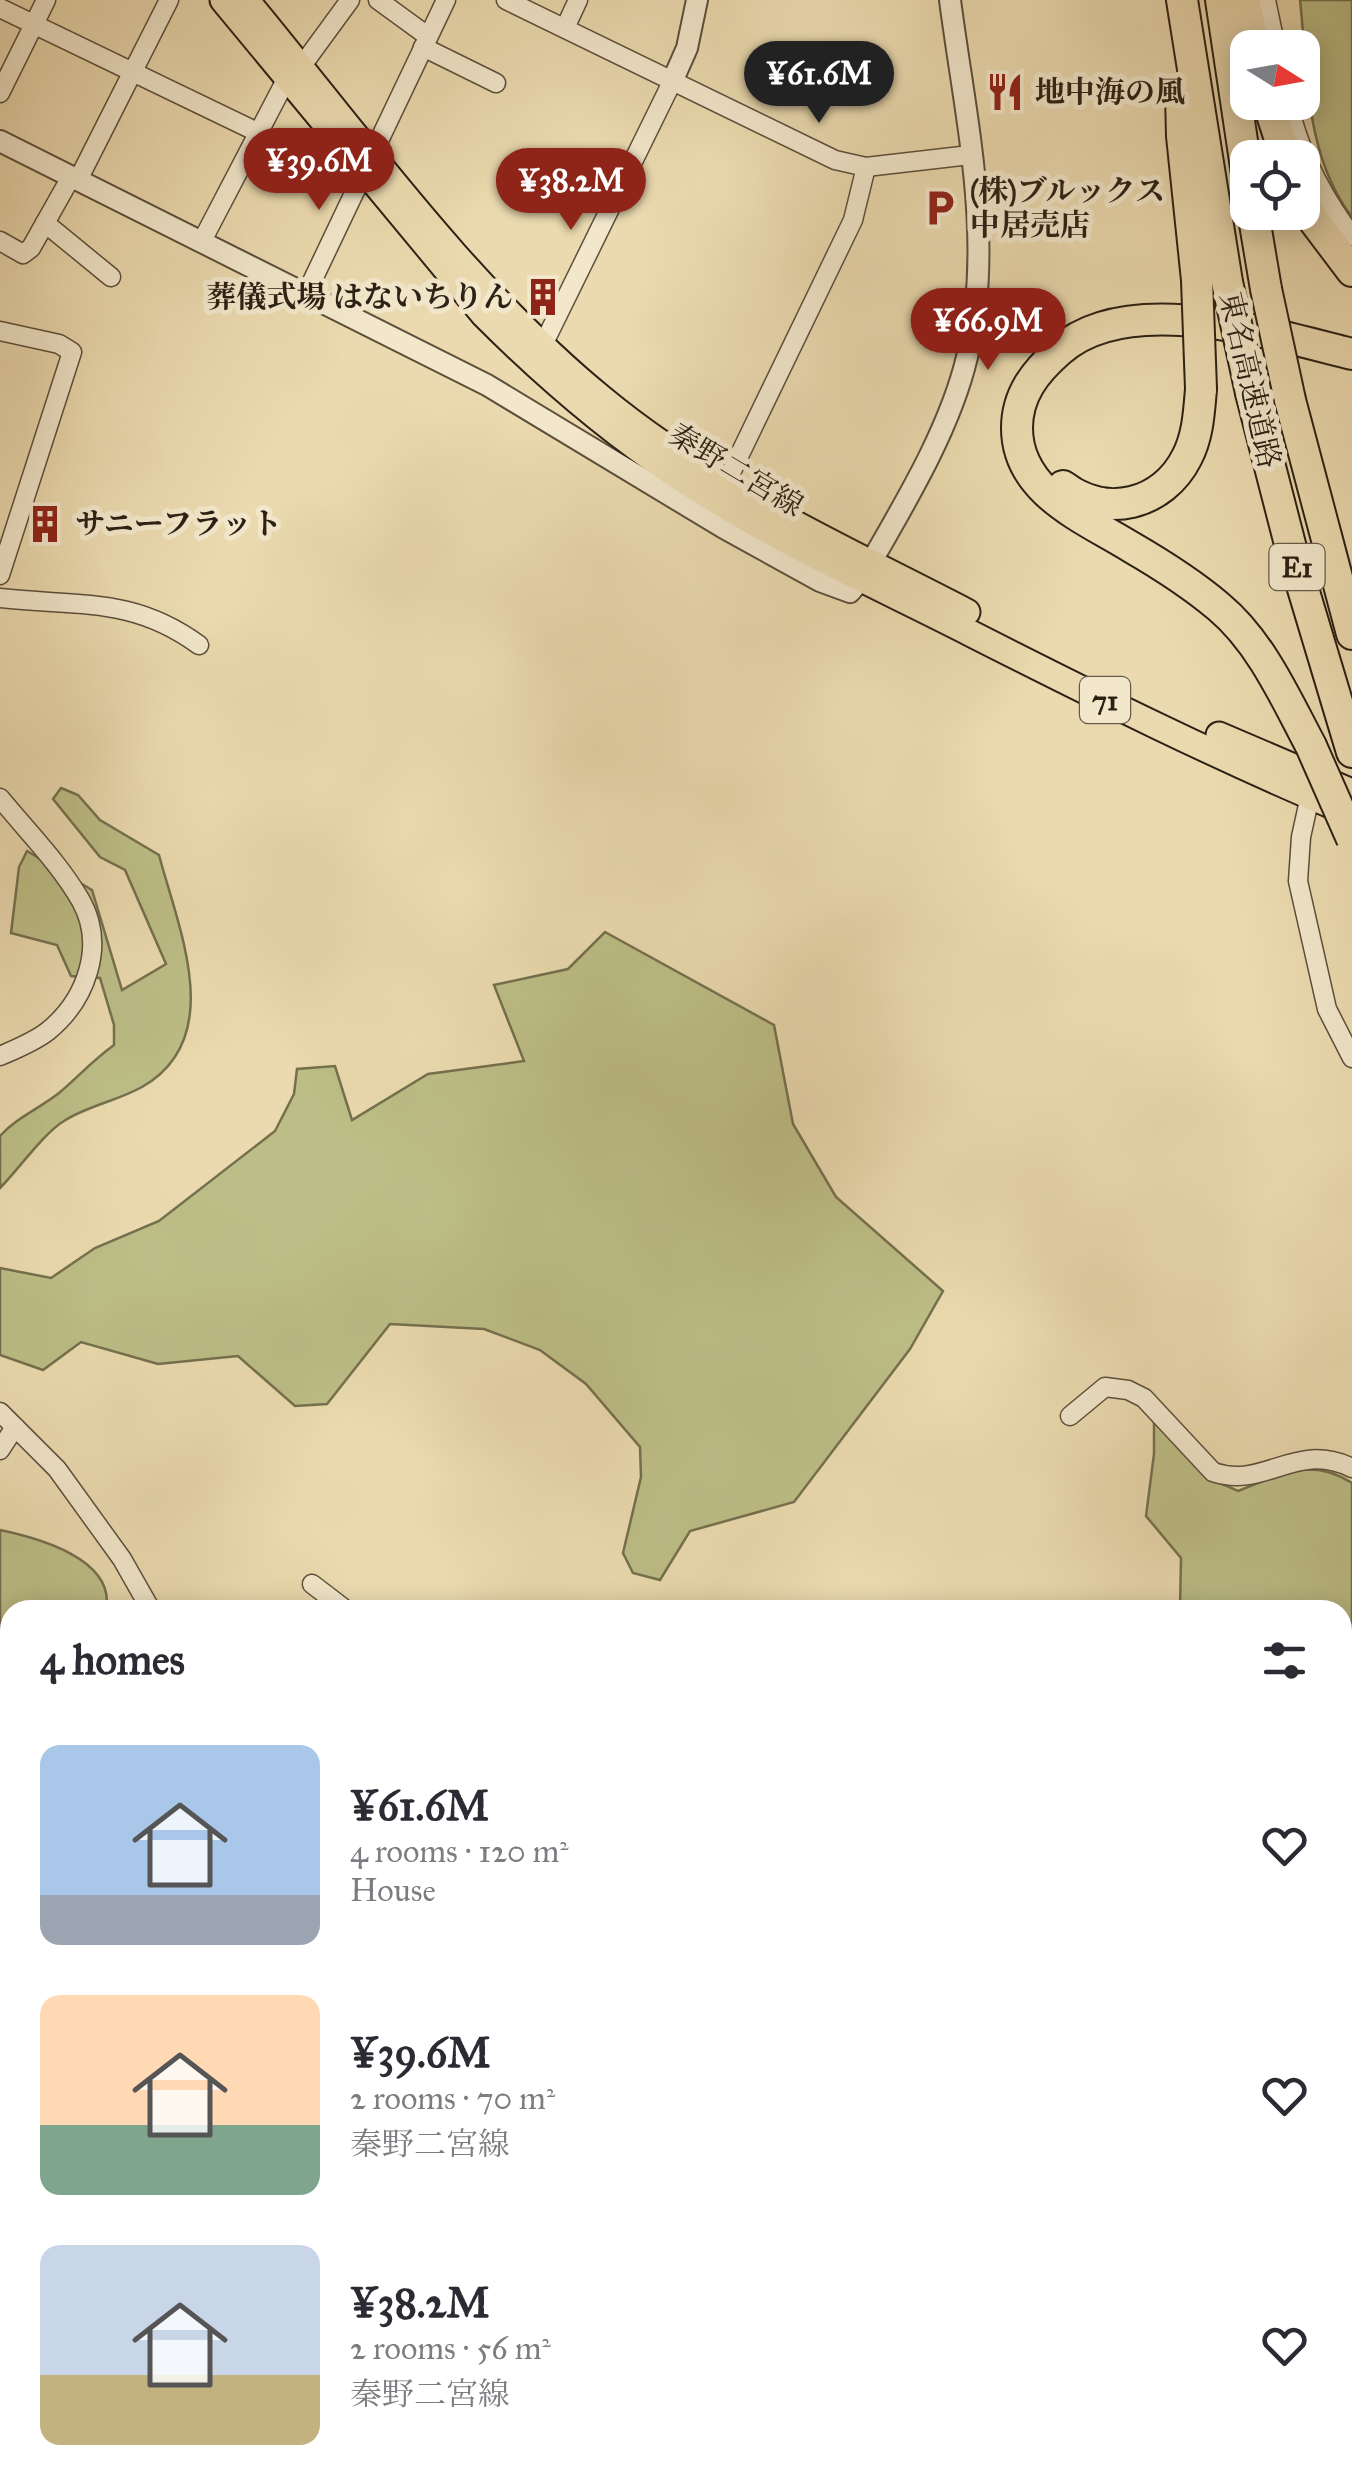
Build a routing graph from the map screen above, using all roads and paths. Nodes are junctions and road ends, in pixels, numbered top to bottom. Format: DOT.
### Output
graph roads {
  1 [pos="46,0"];
  2 [pos="169,0"];
  3 [pos="223,0"];
  4 [pos="246,0"];
  5 [pos="350,0"];
  6 [pos="378,0"];
  7 [pos="446,0"];
  8 [pos="506,0"];
  9 [pos="578,0"];
  10 [pos="698,0"];
  11 [pos="950,0"];
  12 [pos="1181,0"];
  13 [pos="1221,0"];
  14 [pos="1244,0"];
  15 [pos="1266,0"];
  16 [pos="0,8"];
  17 [pos="34,25"];
  18 [pos="565,28"];
  19 [pos="1252,30"];
  20 [pos="1272,30"];
  21 [pos="422,39"];
  22 [pos="294,72"];
  23 [pos="132,73"];
  24 [pos="672,82"];
  25 [pos="496,83"];
  26 [pos="0,93"];
  27 [pos="1292,120"];
  28 [pos="258,132"];
  29 [pos="1242,140"];
  30 [pos="0,141"];
  31 [pos="970,155"];
  32 [pos="369,163"];
  33 [pos="866,167"];
  34 [pos="74,178"];
  35 [pos="46,223"];
  36 [pos="1256,230"];
  37 [pos="1320,230"];
  38 [pos="1352,236"];
  39 [pos="0,240"];
  40 [pos="202,241"];
  41 [pos="1352,271"];
  42 [pos="111,277"];
  43 [pos="1212,281"];
  44 [pos="307,292"];
  45 [pos="0,331"];
  46 [pos="542,347"];
  47 [pos="1352,354"];
  48 [pos="1352,369"];
  49 [pos="725,485"];
  50 [pos="866,570"];
  51 [pos="0,576"];
  52 [pos="0,598"];
  53 [pos="1352,634"];
  54 [pos="199,645"];
  55 [pos="1350,746"];
  56 [pos="1352,792"];
  57 [pos="1310,796"];
  58 [pos="0,798"];
  59 [pos="1352,814"];
  60 [pos="1352,839"];
  61 [pos="0,1056"];
  62 [pos="1352,1058"];
  63 [pos="0,1412"];
  64 [pos="1070,1416"];
  65 [pos="15,1427"];
  66 [pos="0,1450"];
  67 [pos="1352,1468"];
  68 [pos="312,1584"];
  69 [pos="145,1600"];
  70 [pos="333,1600"];
  1 -- 17 [label="street"];
  2 -- 23 [label="street"];
  3 -- 22 [label="main road, 秦野二宮線 / 71"];
  4 -- 22 [label="main road, 秦野二宮線 / 71"];
  5 -- 22 [label="street"];
  6 -- 21 [label="street"];
  7 -- 21 [label="street"];
  8 -- 18 [label="street"];
  9 -- 18 [label="street"];
  10 -- 24 [label="street"];
  11 -- 31 [label="street"];
  12 -- 43 [label="highway, 東名高速道路 / E1"];
  13 -- 29 [label="highway"];
  14 -- 19 [label="highway"];
  15 -- 20 [label="street"];
  16 -- 17 [label="street"];
  17 -- 23 [label="street"];
  17 -- 26 [label="street"];
  18 -- 24 [label="street"];
  21 -- 25 [label="street"];
  21 -- 32 [label="street"];
  22 -- 28 [label="street"];
  22 -- 32 [label="main road, 秦野二宮線 / 71"];
  23 -- 28 [label="street"];
  23 -- 34 [label="street"];
  24 -- 33 [label="street"];
  24 -- 46 [label="street"];
  27 -- 38 [label="street"];
  28 -- 40 [label="street"];
  30 -- 34 [label="street"];
  31 -- 33 [label="street"];
  31 -- 50 [label="street"];
  32 -- 44 [label="street"];
  32 -- 46 [label="main road, 秦野二宮線 / 71"];
  32 -- 50 [label="main road, 秦野二宮線 / 71"];
  33 -- 49 [label="street"];
  34 -- 35 [label="street"];
  34 -- 40 [label="street"];
  35 -- 39 [label="street"];
  35 -- 42 [label="street"];
  36 -- 53 [label="highway, 東名高速道路 / E1, bridge"];
  37 -- 41 [label="highway"];
  40 -- 44 [label="street"];
  43 -- 48 [label="highway, bridge"];
  43 -- 55 [label="highway, 東名高速道路 / E1, bridge"];
  44 -- 50 [label="street"];
  45 -- 51 [label="street"];
  46 -- 49 [label="main road, 秦野二宮線 / 71"];
  47 -- 60 [label="highway, bridge"];
  49 -- 50 [label="main road, 秦野二宮線 / 71"];
  50 -- 56 [label="main road, 秦野二宮線 / 71"];
  50 -- 57 [label="main road, 秦野二宮線 / 71"];
  52 -- 54 [label="street"];
  57 -- 59 [label="main road, 秦野二宮線 / 71"];
  57 -- 62 [label="street"];
  58 -- 61 [label="street"];
  63 -- 65 [label="street"];
  64 -- 67 [label="street"];
  65 -- 66 [label="street"];
  65 -- 69 [label="street"];
  68 -- 70 [label="street"];
}
